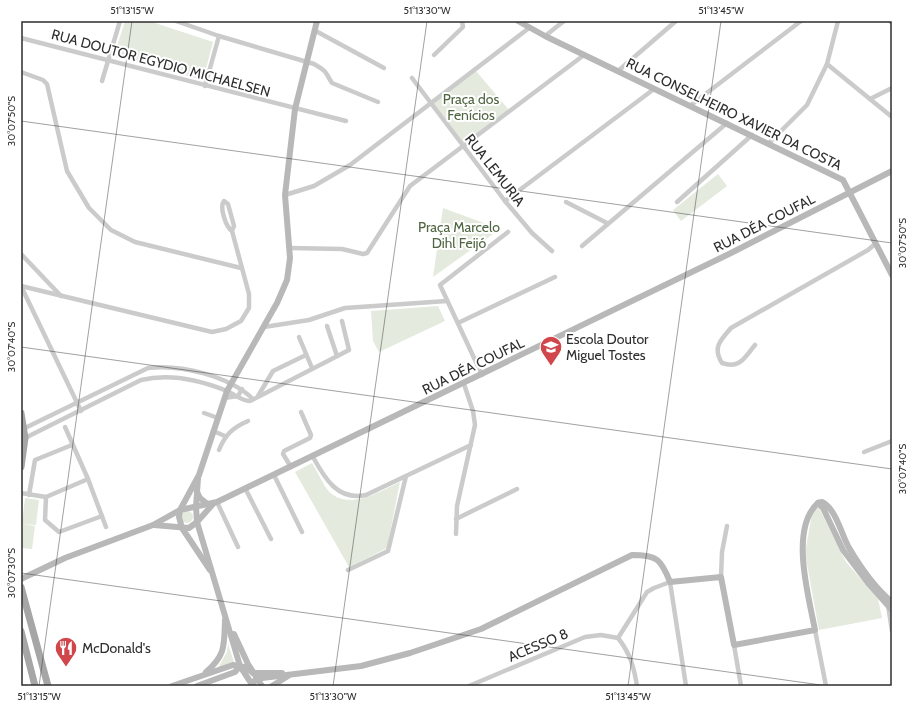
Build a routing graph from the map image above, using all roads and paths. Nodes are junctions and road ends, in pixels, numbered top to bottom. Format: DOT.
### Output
graph roads {
  1 [pos="120,21"];
  2 [pos="176,21"];
  3 [pos="317,21"];
  4 [pos="462,21"];
  5 [pos="518,21"];
  6 [pos="564,21"];
  7 [pos="676,21"];
  8 [pos="802,21"];
  9 [pos="838,21"];
  10 [pos="529,28"];
  11 [pos="314,30"];
  12 [pos="219,36"];
  13 [pos="546,36"];
  14 [pos="21,38"];
  15 [pos="434,55"];
  16 [pos="584,55"];
  17 [pos="108,61"];
  18 [pos="306,62"];
  19 [pos="827,64"];
  20 [pos="384,68"];
  21 [pos="618,71"];
  22 [pos="21,72"];
  23 [pos="412,78"];
  24 [pos="102,81"];
  25 [pos="205,86"];
  26 [pos="892,88"];
  27 [pos="654,89"];
  28 [pos="870,99"];
  29 [pos="378,102"];
  30 [pos="431,104"];
  31 [pos="691,105"];
  32 [pos="295,109"];
  33 [pos="892,117"];
  34 [pos="346,121"];
  35 [pos="727,123"];
  36 [pos="752,135"];
  37 [pos="769,143"];
  38 [pos="463,146"];
  39 [pos="892,171"];
  40 [pos="850,193"];
  41 [pos="285,195"];
  42 [pos="505,201"];
  43 [pos="566,202"];
  44 [pos="677,202"];
  45 [pos="607,223"];
  46 [pos="232,231"];
  47 [pos="508,232"];
  48 [pos="875,244"];
  49 [pos="582,246"];
  50 [pos="290,248"];
  51 [pos="552,251"];
  52 [pos="21,254"];
  53 [pos="241,268"];
  54 [pos="892,275"];
  55 [pos="554,276"];
  56 [pos="62,297"];
  57 [pos="447,301"];
  58 [pos="342,321"];
  59 [pos="458,323"];
  60 [pos="327,326"];
  61 [pos="264,327"];
  62 [pos="299,337"];
  63 [pos="755,345"];
  64 [pos="306,354"];
  65 [pos="337,356"];
  66 [pos="312,368"];
  67 [pos="482,375"];
  68 [pos="231,382"];
  69 [pos="464,384"];
  70 [pos="242,389"];
  71 [pos="227,391"];
  72 [pos="238,396"];
  73 [pos="224,398"];
  74 [pos="255,398"];
  75 [pos="76,402"];
  76 [pos="81,410"];
  77 [pos="301,412"];
  78 [pos="21,413"];
  79 [pos="204,413"];
  80 [pos="218,418"];
  81 [pos="248,421"];
  82 [pos="64,427"];
  83 [pos="25,428"];
  84 [pos="213,431"];
  85 [pos="225,436"];
  86 [pos="25,438"];
  87 [pos="892,441"];
  88 [pos="72,445"];
  89 [pos="471,445"];
  90 [pos="219,450"];
  91 [pos="864,452"];
  92 [pos="313,457"];
  93 [pos="21,467"];
  94 [pos="291,467"];
  95 [pos="199,475"];
  96 [pos="274,475"];
  97 [pos="406,476"];
  98 [pos="88,479"];
  99 [pos="245,488"];
  100 [pos="517,488"];
  101 [pos="197,492"];
  102 [pos="25,494"];
  103 [pos="46,497"];
  104 [pos="213,504"];
  105 [pos="196,507"];
  106 [pos="180,510"];
  107 [pos="102,516"];
  108 [pos="456,519"];
  109 [pos="197,522"];
  110 [pos="153,525"];
  111 [pos="727,526"];
  112 [pos="106,527"];
  113 [pos="182,528"];
  114 [pos="302,532"];
  115 [pos="456,534"];
  116 [pos="271,539"];
  117 [pos="238,547"];
  118 [pos="210,570"];
  119 [pos="348,570"];
  120 [pos="721,577"];
  121 [pos="21,579"];
  122 [pos="670,582"];
  123 [pos="21,587"];
  124 [pos="890,604"];
  125 [pos="225,612"];
  126 [pos="815,630"];
  127 [pos="892,631"];
  128 [pos="22,635"];
  129 [pos="235,636"];
  130 [pos="618,638"];
  131 [pos="734,645"];
  132 [pos="240,666"];
  133 [pos="203,674"];
  134 [pos="254,674"];
  135 [pos="291,674"];
  136 [pos="35,686"];
  137 [pos="48,686"];
  138 [pos="172,686"];
  139 [pos="196,686"];
  140 [pos="253,686"];
  141 [pos="262,686"];
  142 [pos="272,686"];
  143 [pos="469,686"];
  144 [pos="637,686"];
  145 [pos="686,686"];
  146 [pos="741,686"];
  147 [pos="826,686"];
  1 -- 17 [label="street"];
  2 -- 12 [label="street"];
  3 -- 11 [label="main road"];
  4 -- 15 [label="street"];
  5 -- 10 [label="main road, RUA CONSELHEIRO XAVIER DA COSTA"];
  6 -- 13 [label="street"];
  7 -- 21 [label="street"];
  8 -- 31 [label="street"];
  9 -- 19 [label="street"];
  10 -- 13 [label="main road, RUA CONSELHEIRO XAVIER DA COSTA"];
  10 -- 30 [label="street"];
  11 -- 18 [label="main road"];
  11 -- 20 [label="street"];
  12 -- 18 [label="street"];
  12 -- 25 [label="street"];
  13 -- 16 [label="main road, RUA CONSELHEIRO XAVIER DA COSTA"];
  14 -- 17 [label="street, RUA DOUTOR EGYDIO MICHAELSEN"];
  16 -- 21 [label="main road, RUA CONSELHEIRO XAVIER DA COSTA"];
  16 -- 38 [label="street"];
  17 -- 24 [label="street"];
  17 -- 25 [label="street, RUA DOUTOR EGYDIO MICHAELSEN"];
  18 -- 29 [label="street"];
  18 -- 32 [label="main road"];
  19 -- 28 [label="street"];
  19 -- 37 [label="street"];
  21 -- 27 [label="main road, RUA CONSELHEIRO XAVIER DA COSTA"];
  22 -- 53 [label="street"];
  23 -- 30 [label="street, RUA LEMURIA"];
  25 -- 32 [label="street, RUA DOUTOR EGYDIO MICHAELSEN"];
  26 -- 28 [label="street"];
  27 -- 31 [label="main road, RUA CONSELHEIRO XAVIER DA COSTA"];
  27 -- 42 [label="street"];
  28 -- 33 [label="street"];
  30 -- 38 [label="street, RUA LEMURIA"];
  30 -- 41 [label="street"];
  31 -- 35 [label="main road, RUA CONSELHEIRO XAVIER DA COSTA"];
  32 -- 34 [label="street, RUA DOUTOR EGYDIO MICHAELSEN"];
  32 -- 41 [label="main road"];
  35 -- 36 [label="main road, RUA CONSELHEIRO XAVIER DA COSTA"];
  35 -- 45 [label="street"];
  36 -- 37 [label="main road, RUA CONSELHEIRO XAVIER DA COSTA"];
  36 -- 44 [label="street"];
  37 -- 40 [label="main road, RUA CONSELHEIRO XAVIER DA COSTA"];
  38 -- 42 [label="street, RUA LEMURIA"];
  38 -- 50 [label="street"];
  39 -- 40 [label="main road, RUA DÉA COUFAL"];
  40 -- 48 [label="main road, RUA CONSELHEIRO XAVIER DA COSTA"];
  40 -- 67 [label="main road, RUA DÉA COUFAL"];
  41 -- 50 [label="main road"];
  42 -- 51 [label="street, RUA LEMURIA"];
  43 -- 45 [label="street"];
  45 -- 49 [label="street"];
  46 -- 46 [label="street"];
  46 -- 53 [label="street"];
  47 -- 57 [label="street"];
  48 -- 54 [label="main road, RUA CONSELHEIRO XAVIER DA COSTA"];
  48 -- 63 [label="street"];
  50 -- 61 [label="main road"];
  52 -- 56 [label="street"];
  53 -- 56 [label="street"];
  55 -- 59 [label="street"];
  56 -- 75 [label="street"];
  57 -- 59 [label="street"];
  57 -- 61 [label="street"];
  58 -- 65 [label="street"];
  59 -- 67 [label="street"];
  60 -- 65 [label="street"];
  61 -- 68 [label="main road"];
  62 -- 64 [label="street"];
  64 -- 66 [label="street"];
  64 -- 74 [label="street"];
  65 -- 66 [label="street"];
  66 -- 74 [label="street"];
  67 -- 69 [label="main road, RUA DÉA COUFAL"];
  68 -- 70 [label="street"];
  68 -- 71 [label="main road"];
  68 -- 75 [label="street"];
  69 -- 89 [label="street"];
  69 -- 92 [label="main road, RUA DÉA COUFAL"];
  70 -- 72 [label="street"];
  70 -- 74 [label="street"];
  71 -- 72 [label="street"];
  71 -- 73 [label="main road"];
  71 -- 76 [label="street"];
  72 -- 73 [label="street"];
  72 -- 74 [label="street"];
  73 -- 80 [label="main road"];
  75 -- 76 [label="street"];
  75 -- 83 [label="street"];
  76 -- 86 [label="street"];
  77 -- 94 [label="street"];
  78 -- 83 [label="main road"];
  79 -- 80 [label="street"];
  80 -- 84 [label="main road"];
  81 -- 85 [label="street"];
  82 -- 88 [label="street"];
  83 -- 86 [label="main road"];
  84 -- 85 [label="street"];
  84 -- 95 [label="main road"];
  85 -- 90 [label="street"];
  86 -- 93 [label="main road"];
  87 -- 91 [label="street"];
  88 -- 98 [label="street"];
  88 -- 102 [label="street"];
  89 -- 97 [label="street"];
  89 -- 108 [label="street"];
  92 -- 94 [label="main road, RUA DÉA COUFAL"];
  92 -- 97 [label="street"];
  94 -- 96 [label="main road, RUA DÉA COUFAL"];
  95 -- 101 [label="main road"];
  95 -- 106 [label="main road"];
  96 -- 99 [label="main road, RUA DÉA COUFAL"];
  96 -- 114 [label="street"];
  97 -- 119 [label="street"];
  98 -- 103 [label="street"];
  98 -- 107 [label="street"];
  99 -- 104 [label="main road, RUA DÉA COUFAL"];
  99 -- 116 [label="street"];
  100 -- 108 [label="street"];
  101 -- 104 [label="main road"];
  101 -- 105 [label="main road"];
  102 -- 103 [label="street"];
  103 -- 107 [label="street"];
  104 -- 105 [label="main road, RUA DÉA COUFAL"];
  104 -- 109 [label="main road, RUA DÉA COUFAL"];
  104 -- 117 [label="street"];
  105 -- 106 [label="main road, RUA DÉA COUFAL"];
  105 -- 109 [label="main road"];
  106 -- 110 [label="main road, RUA DÉA COUFAL"];
  106 -- 113 [label="main road"];
  107 -- 112 [label="street"];
  108 -- 115 [label="street"];
  109 -- 113 [label="main road, RUA DÉA COUFAL"];
  109 -- 118 [label="main road"];
  110 -- 113 [label="main road, RUA DÉA COUFAL"];
  110 -- 121 [label="main road, RUA DÉA COUFAL"];
  111 -- 120 [label="street"];
  113 -- 118 [label="main road"];
  118 -- 125 [label="main road"];
  120 -- 122 [label="main road"];
  120 -- 131 [label="main road"];
  122 -- 130 [label="street"];
  122 -- 135 [label="main road"];
  122 -- 145 [label="street"];
  123 -- 137 [label="main road"];
  124 -- 126 [label="main road"];
  124 -- 127 [label="street"];
  125 -- 129 [label="main road"];
  125 -- 132 [label="main road"];
  125 -- 133 [label="main road"];
  126 -- 131 [label="main road"];
  126 -- 147 [label="street"];
  128 -- 136 [label="main road"];
  129 -- 132 [label="main road"];
  129 -- 134 [label="main road"];
  130 -- 143 [label="street, ACESSO 8"];
  130 -- 144 [label="street"];
  131 -- 146 [label="street"];
  132 -- 133 [label="main road"];
  132 -- 134 [label="main road"];
  132 -- 139 [label="main road"];
  132 -- 140 [label="main road"];
  133 -- 138 [label="main road"];
  134 -- 135 [label="main road"];
  134 -- 140 [label="main road"];
  134 -- 141 [label="main road"];
  135 -- 142 [label="main road"];
}
